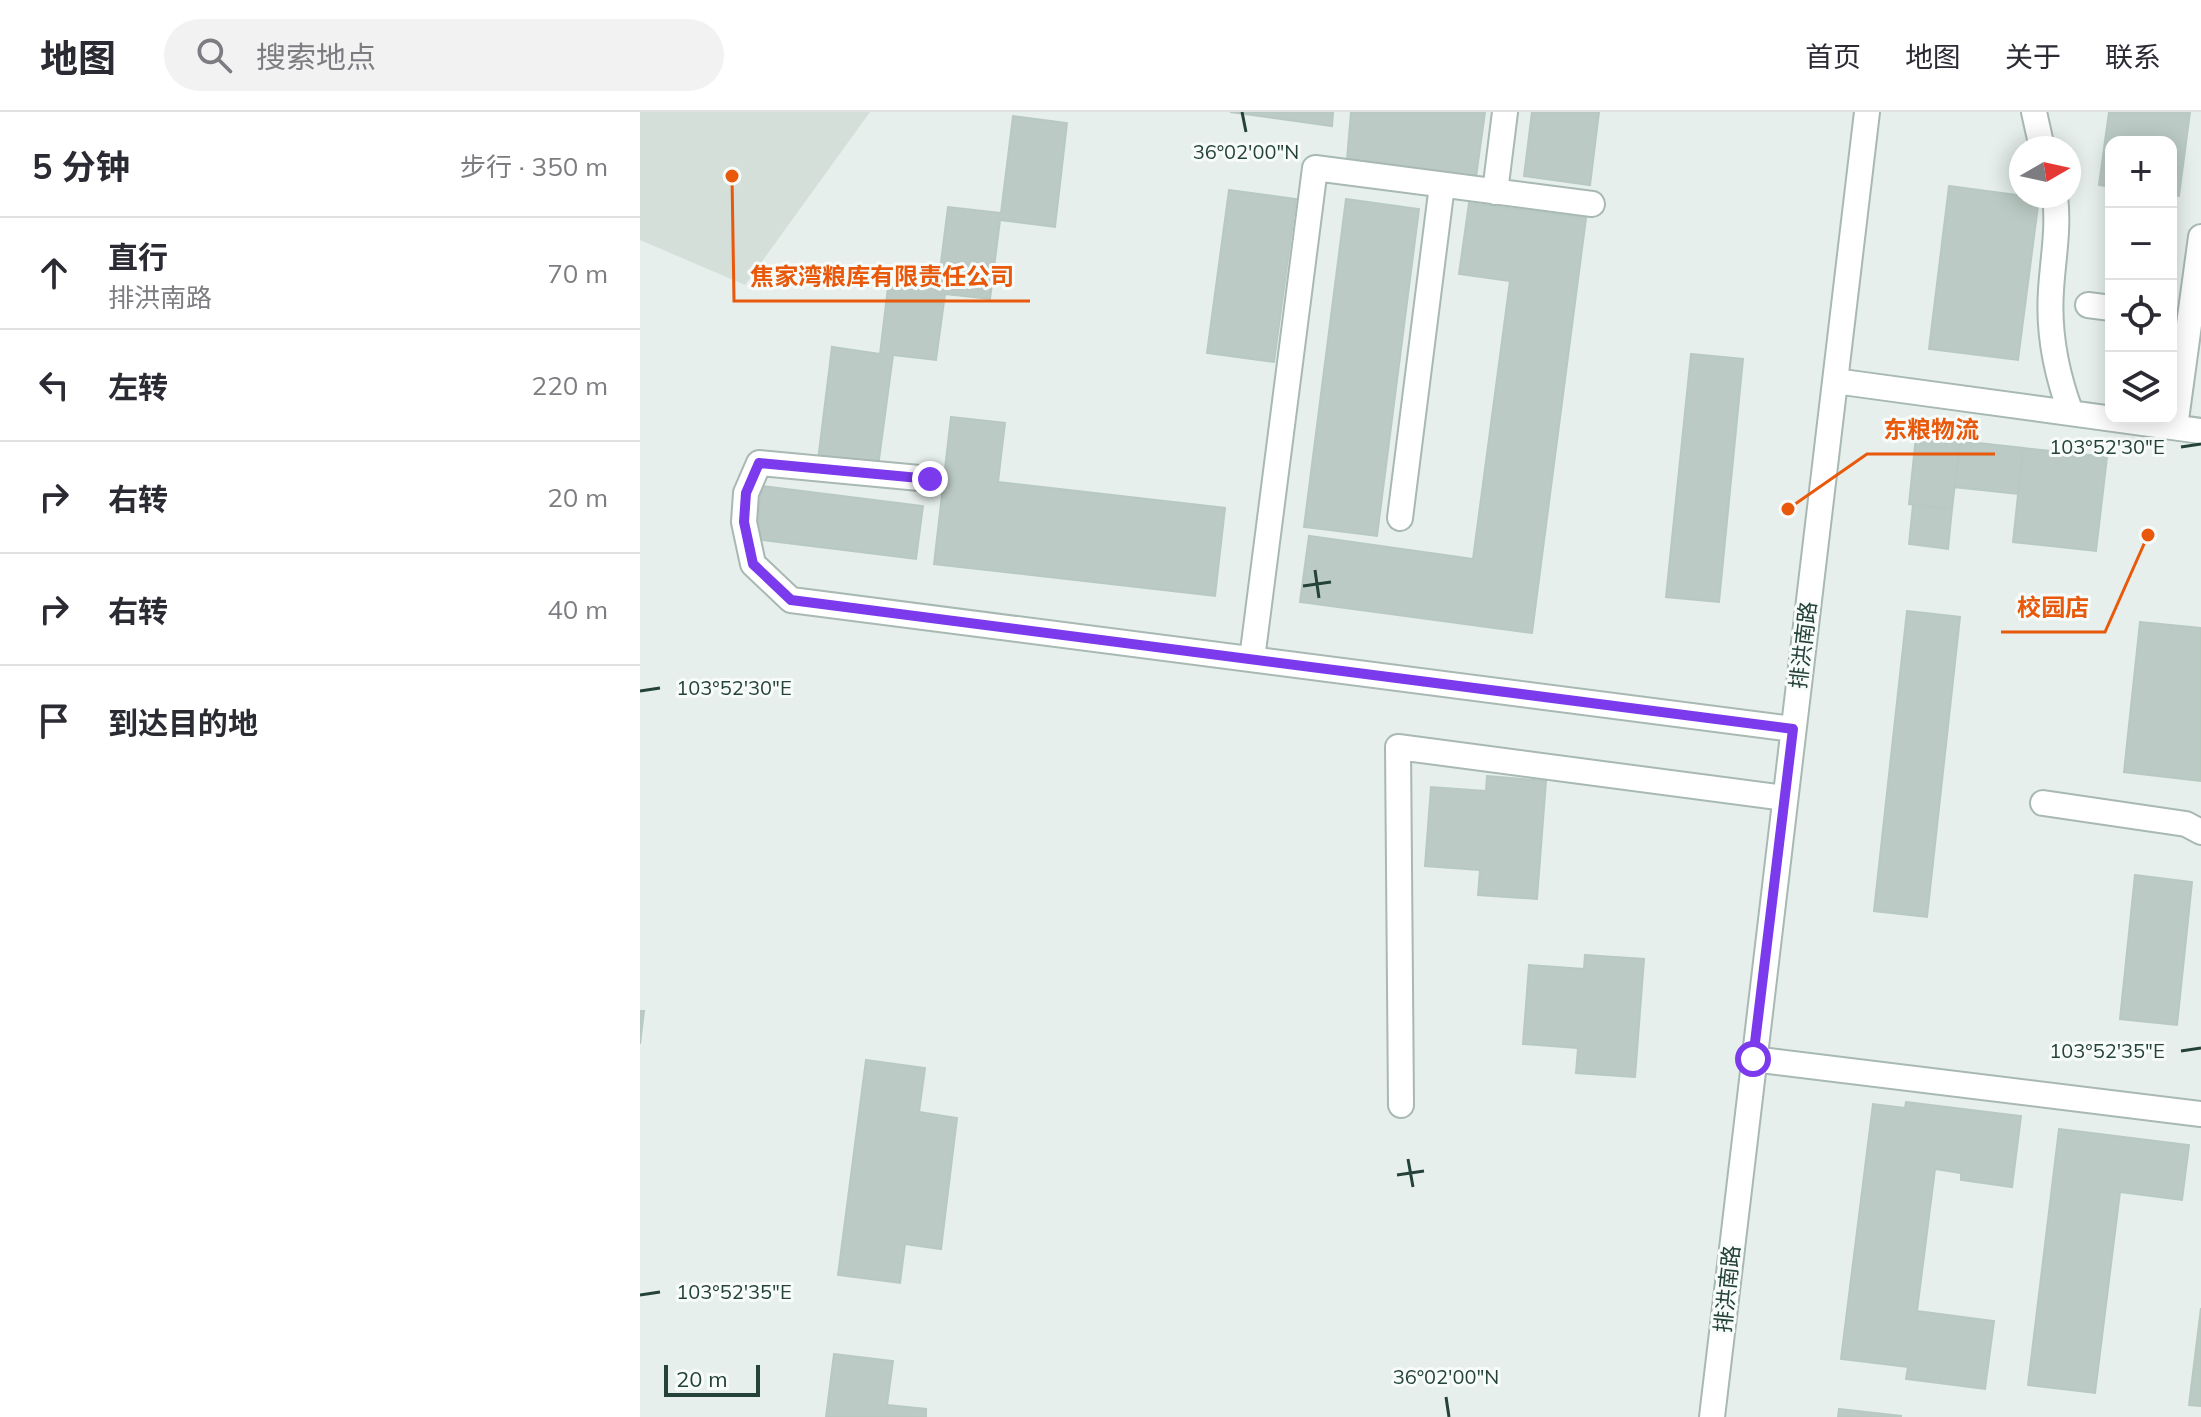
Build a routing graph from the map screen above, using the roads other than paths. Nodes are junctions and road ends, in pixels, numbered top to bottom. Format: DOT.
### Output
graph roads {
  1 [pos="1505,112"];
  2 [pos="1867,112"];
  3 [pos="2034,112"];
  4 [pos="2039,136"];
  5 [pos="1442,185"];
  6 [pos="1495,192"];
  7 [pos="1592,204"];
  8 [pos="2057,208"];
  9 [pos="2201,237"];
  10 [pos="2180,318"];
  11 [pos="1835,381"];
  12 [pos="2071,413"];
  13 [pos="2175,427"];
  14 [pos="2201,431"];
  15 [pos="930,479"];
  16 [pos="1400,518"];
  17 [pos="1252,659"];
  18 [pos="1793,729"];
  19 [pos="1784,798"];
  20 [pos="2043,803"];
  21 [pos="2201,832"];
  22 [pos="1753,1059"];
  23 [pos="1401,1105"];
  24 [pos="2201,1114"];
  25 [pos="1712,1417"];
  1 -- 6 [label="street"];
  2 -- 11 [label="street, 排洪南路"];
  3 -- 4 [label="street"];
  5 -- 6 [label="street"];
  5 -- 16 [label="street"];
  5 -- 17 [label="street"];
  6 -- 7 [label="street"];
  8 -- 12 [label="street"];
  9 -- 10 [label="street"];
  10 -- 13 [label="street"];
  11 -- 12 [label="street"];
  11 -- 18 [label="street, 排洪南路"];
  12 -- 13 [label="street"];
  13 -- 14 [label="street"];
  15 -- 17 [label="street"];
  17 -- 18 [label="street"];
  18 -- 19 [label="street, 排洪南路"];
  19 -- 22 [label="street, 排洪南路"];
  19 -- 23 [label="street"];
  20 -- 21 [label="street"];
  22 -- 24 [label="street"];
  22 -- 25 [label="street, 排洪南路"];
}
